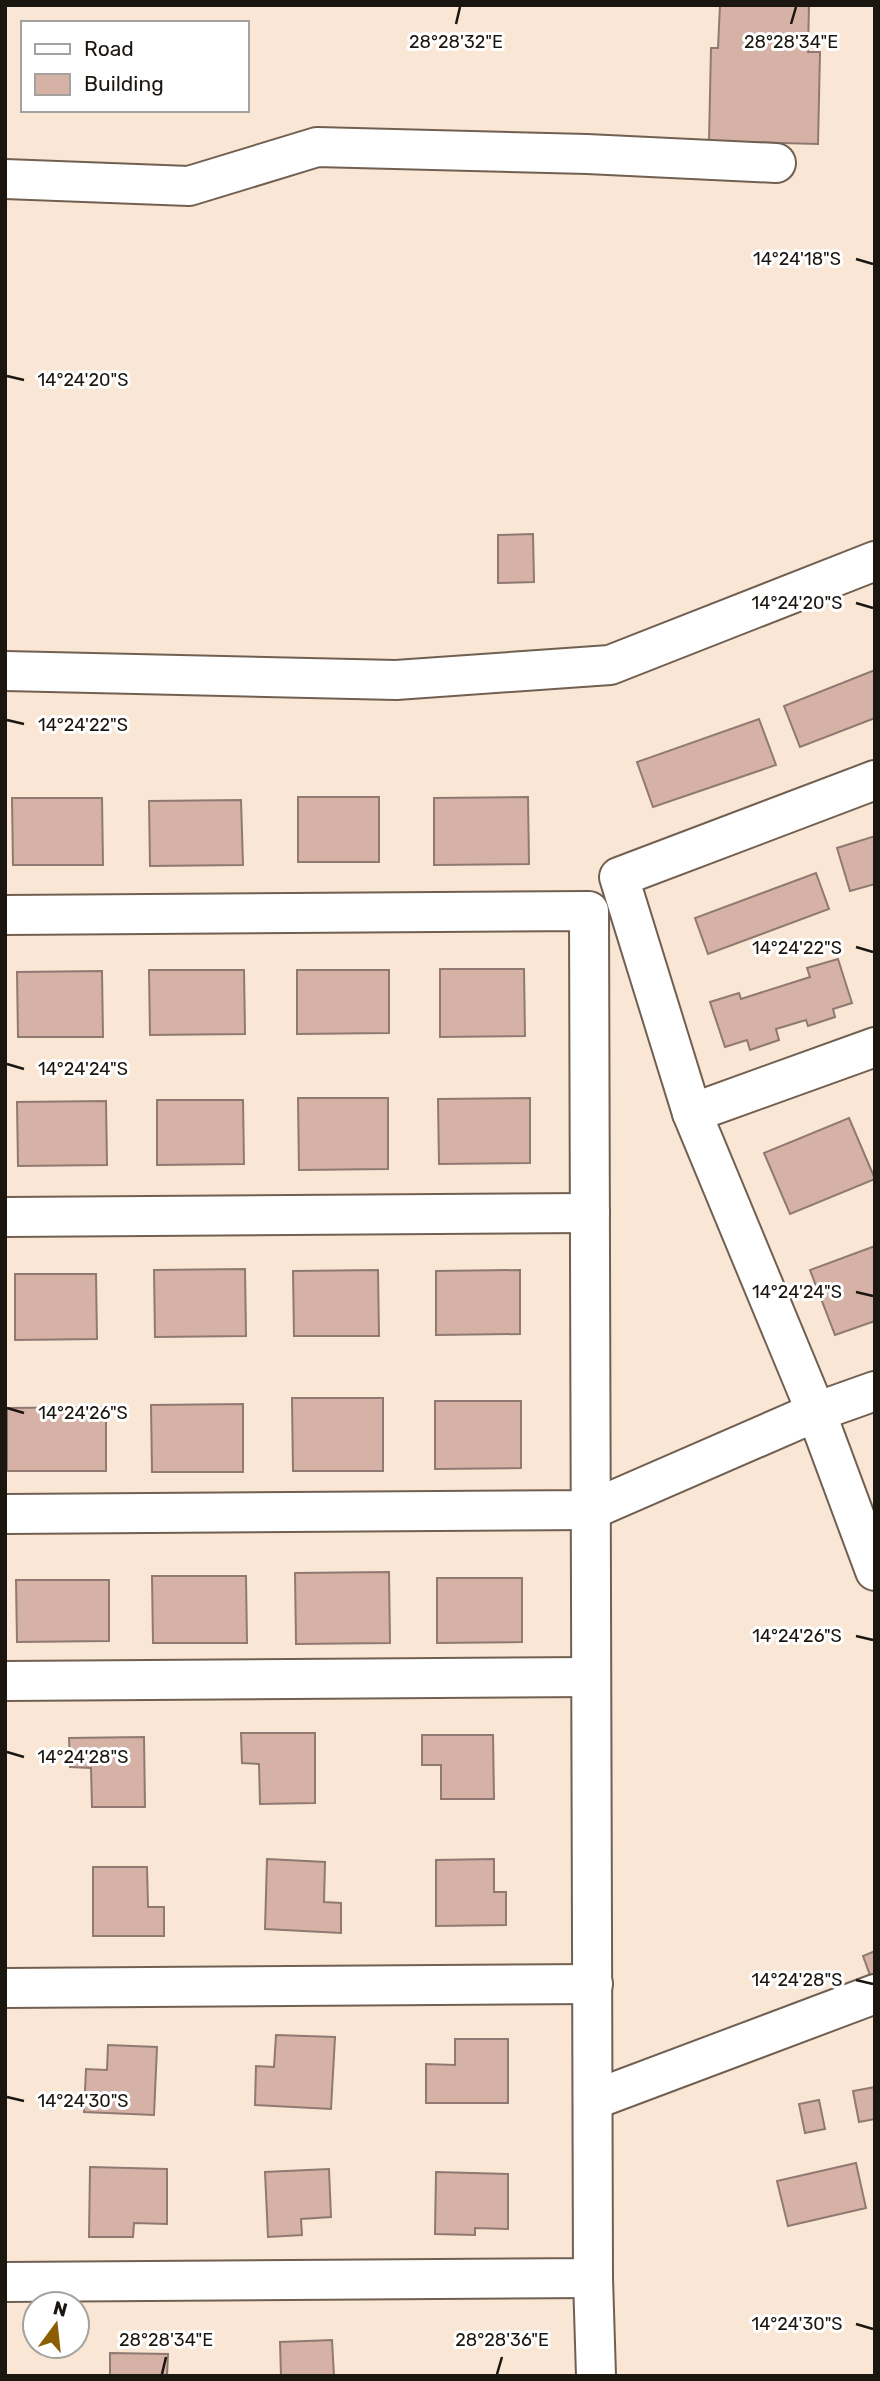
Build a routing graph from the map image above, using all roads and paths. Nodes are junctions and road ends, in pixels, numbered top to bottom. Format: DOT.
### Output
graph roads {
  1 [pos="776,163"];
  2 [pos="5,179"];
  3 [pos="875,561"];
  4 [pos="5,671"];
  5 [pos="875,780"];
  6 [pos="619,877"];
  7 [pos="589,911"];
  8 [pos="5,915"];
  9 [pos="875,1047"];
  10 [pos="692,1114"];
  11 [pos="590,1213"];
  12 [pos="5,1217"];
  13 [pos="875,1391"];
  14 [pos="816,1412"];
  15 [pos="591,1510"];
  16 [pos="5,1514"];
  17 [pos="875,1571"];
  18 [pos="592,1677"];
  19 [pos="5,1681"];
  20 [pos="593,1984"];
  21 [pos="5,1988"];
  22 [pos="875,1994"];
  23 [pos="593,2100"];
  24 [pos="593,2278"];
  25 [pos="5,2283"];
  26 [pos="596,2376"];
  1 -- 2 [label="street"];
  3 -- 4 [label="street"];
  5 -- 6 [label="street"];
  6 -- 7 [label="street"];
  6 -- 10 [label="street"];
  7 -- 8 [label="street"];
  7 -- 11 [label="street"];
  9 -- 10 [label="street"];
  10 -- 14 [label="street"];
  11 -- 12 [label="street"];
  11 -- 15 [label="street"];
  13 -- 14 [label="street"];
  14 -- 15 [label="street"];
  14 -- 17 [label="street"];
  15 -- 16 [label="street"];
  15 -- 18 [label="street"];
  18 -- 19 [label="street"];
  18 -- 20 [label="street"];
  20 -- 21 [label="street"];
  20 -- 23 [label="street"];
  22 -- 23 [label="street"];
  23 -- 24 [label="street"];
  24 -- 25 [label="street"];
  24 -- 26 [label="street"];
}
